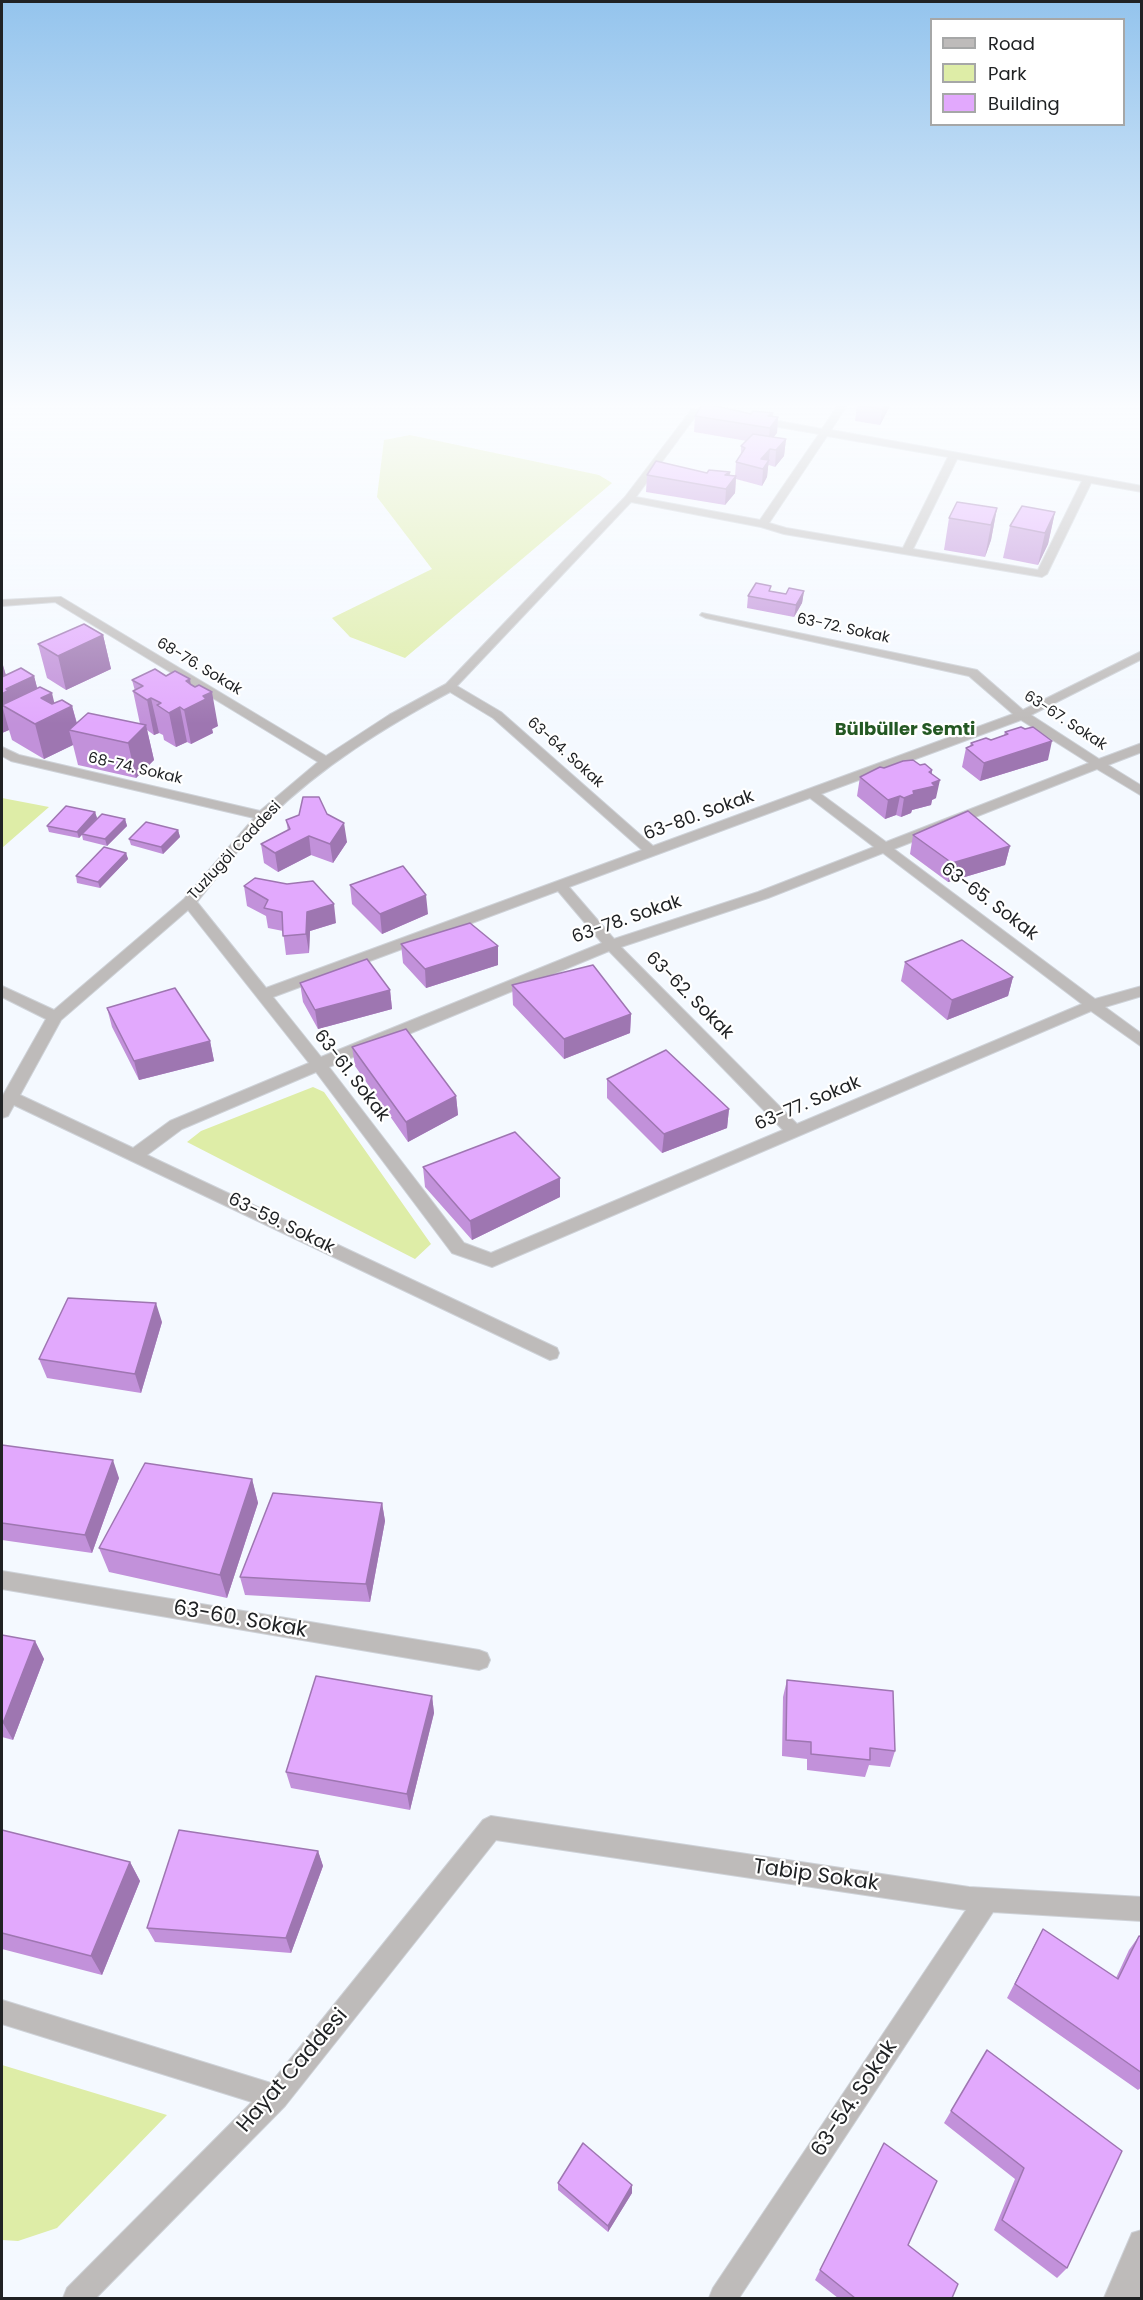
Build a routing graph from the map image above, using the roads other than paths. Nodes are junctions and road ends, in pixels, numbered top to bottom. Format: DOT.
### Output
graph roads {
  1 [pos="618,509"];
  2 [pos="684,509"];
  3 [pos="773,509"];
  4 [pos="927,509"];
  5 [pos="1073,509"];
  6 [pos="763,524"];
  7 [pos="907,550"];
  8 [pos="2,603"];
  9 [pos="706,615"];
  10 [pos="1142,654"];
  11 [pos="973,673"];
  12 [pos="450,687"];
  13 [pos="1022,716"];
  14 [pos="1142,747"];
  15 [pos="2,751"];
  16 [pos="326,762"];
  17 [pos="1099,763"];
  18 [pos="1142,792"];
  19 [pos="813,794"];
  20 [pos="263,816"];
  21 [pos="882,846"];
  22 [pos="652,852"];
  23 [pos="561,886"];
  24 [pos="189,902"];
  25 [pos="611,945"];
  26 [pos="2,991"];
  27 [pos="1142,991"];
  28 [pos="263,995"];
  29 [pos="1093,1005"];
  30 [pos="55,1017"];
  31 [pos="1142,1042"];
  32 [pos="319,1065"];
  33 [pos="10,1096"];
  34 [pos="2,1112"];
  35 [pos="794,1131"];
  36 [pos="136,1154"];
  37 [pos="492,1260"];
  38 [pos="550,1353"];
  39 [pos="2,1580"];
  40 [pos="479,1660"];
  41 [pos="491,1828"];
  42 [pos="987,1900"];
  43 [pos="1142,1909"];
  44 [pos="2,2012"];
  45 [pos="276,2097"];
  46 [pos="1142,2243"];
  47 [pos="1128,2292"];
  48 [pos="77,2298"];
  49 [pos="723,2298"];
  1 -- 12 [label="street, Tuzlugöl Caddesi"];
  2 -- 6 [label="street"];
  3 -- 6 [label="street"];
  4 -- 7 [label="street"];
  5 -- 7 [label="street"];
  6 -- 7 [label="street"];
  8 -- 16 [label="street, 68-76. Sokak"];
  9 -- 11 [label="street, 63-72. Sokak"];
  10 -- 13 [label="street, 63-80. Sokak"];
  11 -- 13 [label="street, 63-67. Sokak"];
  12 -- 16 [label="street, Tuzlugöl Caddesi"];
  12 -- 22 [label="street, 63-64. Sokak"];
  13 -- 17 [label="street, 63-67. Sokak"];
  13 -- 19 [label="street, 63-80. Sokak"];
  14 -- 17 [label="street, 63-78. Sokak"];
  15 -- 20 [label="street, 68-74. Sokak"];
  16 -- 20 [label="street, Tuzlugöl Caddesi"];
  17 -- 18 [label="street, 63-67. Sokak"];
  17 -- 21 [label="street, 63-78. Sokak"];
  19 -- 21 [label="street, 63-65. Sokak"];
  19 -- 22 [label="street, 63-80. Sokak"];
  20 -- 24 [label="street, Tuzlugöl Caddesi"];
  21 -- 25 [label="street, 63-78. Sokak"];
  21 -- 29 [label="street, 63-65. Sokak"];
  22 -- 23 [label="street, 63-80. Sokak"];
  23 -- 25 [label="street, 63-62. Sokak"];
  23 -- 28 [label="street, 63-80. Sokak"];
  24 -- 28 [label="street, 63-61. Sokak"];
  24 -- 30 [label="street, Tuzlugöl Caddesi"];
  25 -- 32 [label="street, 63-78. Sokak"];
  25 -- 35 [label="street, 63-62. Sokak"];
  26 -- 30 [label="street"];
  27 -- 29 [label="street, 63-77. Sokak"];
  28 -- 32 [label="street, 63-61. Sokak"];
  29 -- 31 [label="street, 63-65. Sokak"];
  29 -- 35 [label="street, 63-77. Sokak"];
  30 -- 33 [label="street, Tuzlugöl Caddesi"];
  32 -- 36 [label="street, 63-78. Sokak"];
  32 -- 37 [label="street, 63-61. Sokak"];
  33 -- 34 [label="street, Tuzlugöl Caddesi"];
  33 -- 36 [label="street, 63-59. Sokak"];
  35 -- 37 [label="street, 63-77. Sokak"];
  36 -- 38 [label="street, 63-59. Sokak"];
  39 -- 40 [label="street, 63-60. Sokak"];
  41 -- 42 [label="street, Tabip Sokak"];
  41 -- 45 [label="street, Hayat Caddesi"];
  42 -- 43 [label="street, Tabip Sokak"];
  42 -- 49 [label="street, 63-54. Sokak"];
  44 -- 45 [label="street"];
  45 -- 48 [label="street, Hayat Caddesi"];
  46 -- 47 [label="street"];
}
